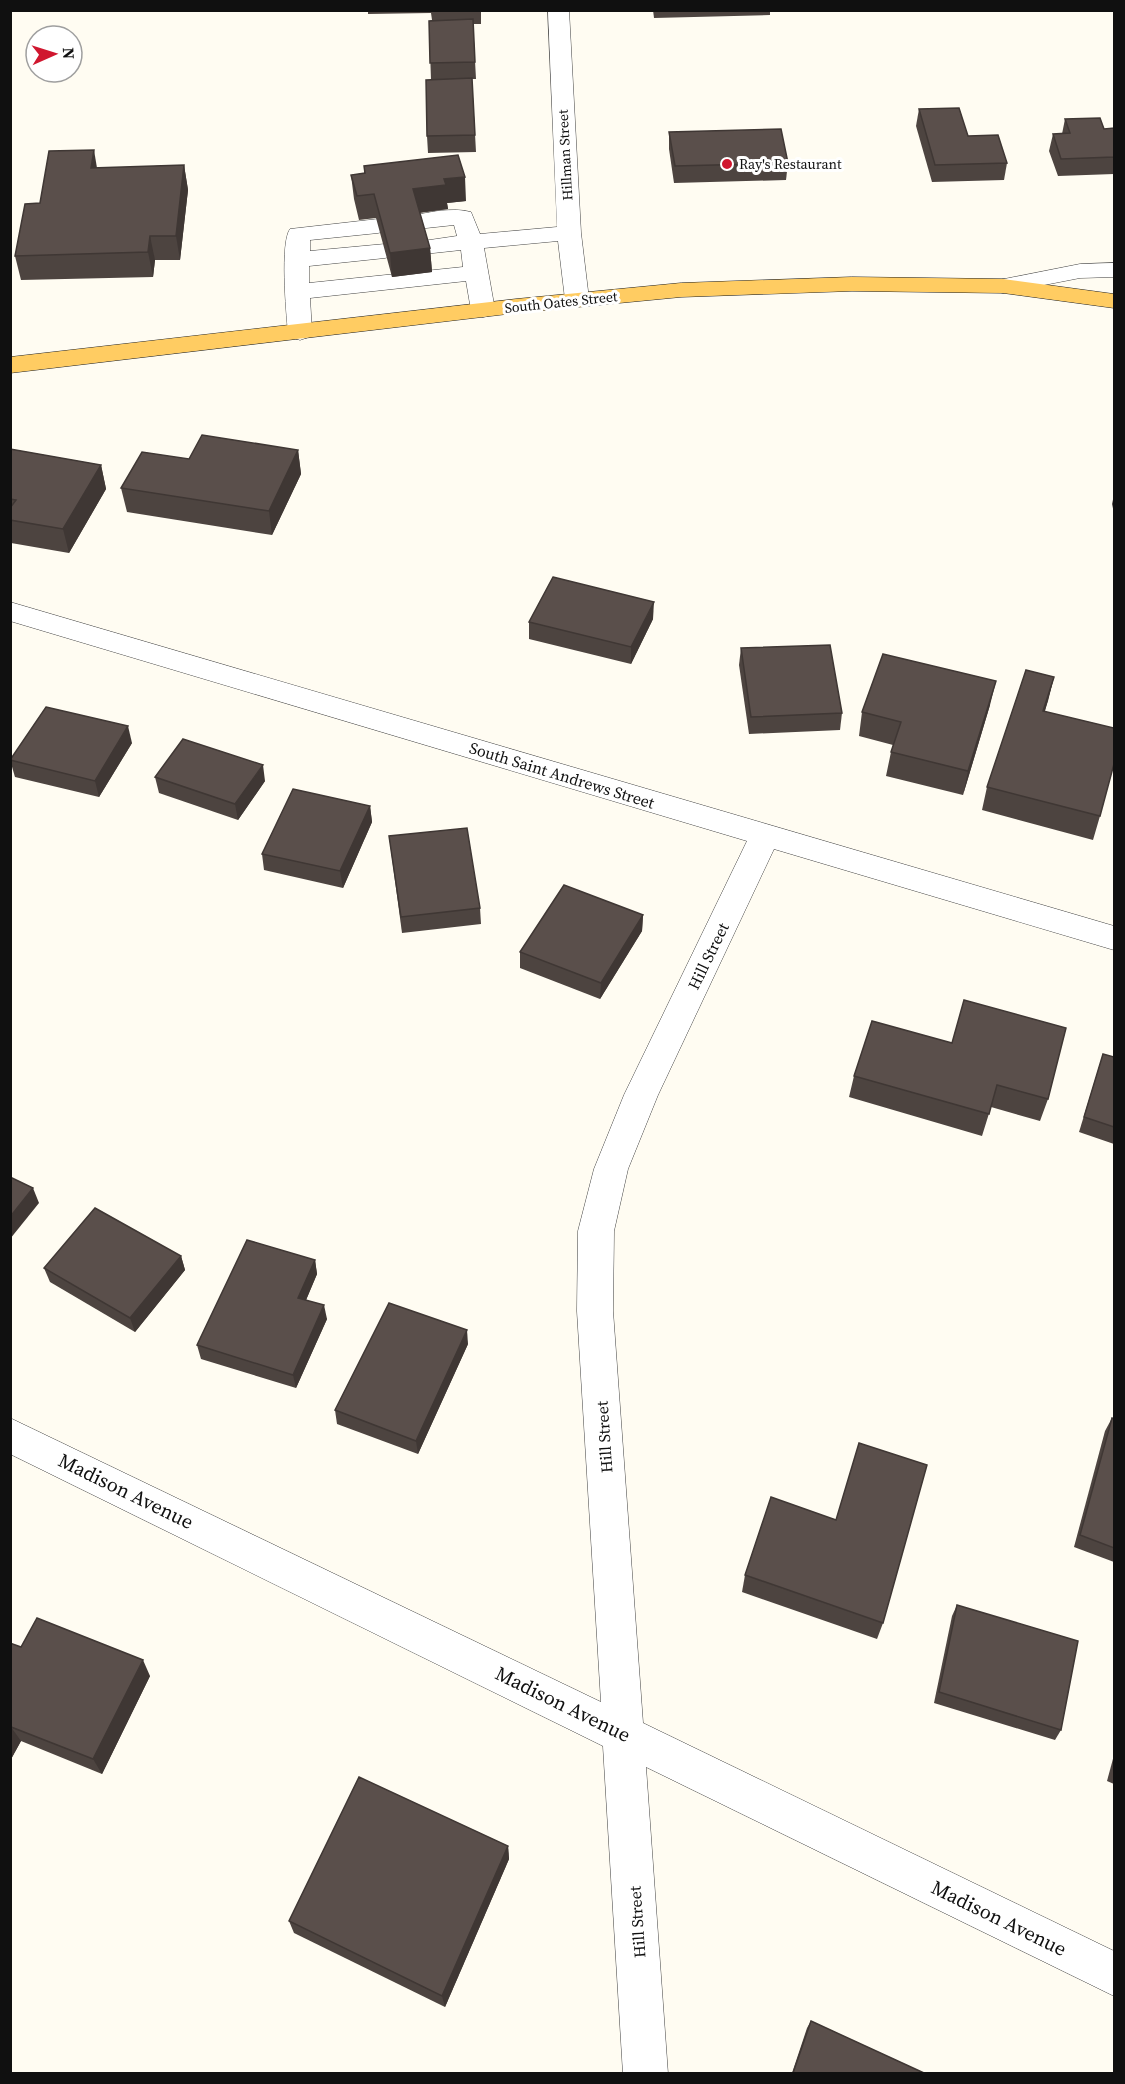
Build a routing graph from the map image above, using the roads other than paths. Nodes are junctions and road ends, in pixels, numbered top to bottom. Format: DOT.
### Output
graph roads {
  1 [pos="558,10"];
  2 [pos="417,222"];
  3 [pos="378,226"];
  4 [pos="569,233"];
  5 [pos="471,243"];
  6 [pos="424,247"];
  7 [pos="385,251"];
  8 [pos="297,260"];
  9 [pos="1114,270"];
  10 [pos="478,273"];
  11 [pos="1003,286"];
  12 [pos="297,292"];
  13 [pos="577,299"];
  14 [pos="1114,301"];
  15 [pos="483,310"];
  16 [pos="300,332"];
  17 [pos="10,365"];
  18 [pos="10,611"];
  19 [pos="765,836"];
  20 [pos="1114,938"];
  21 [pos="10,1435"];
  22 [pos="625,1735"];
  23 [pos="1114,1974"];
  24 [pos="646,2073"];
  1 -- 4 [label="street, Hillman Street"];
  2 -- 5 [label="street"];
  3 -- 8 [label="street"];
  4 -- 5 [label="street"];
  4 -- 13 [label="street, Hillman Street"];
  5 -- 6 [label="street"];
  5 -- 10 [label="street"];
  7 -- 8 [label="street"];
  8 -- 12 [label="street"];
  9 -- 11 [label="street"];
  10 -- 12 [label="street"];
  10 -- 15 [label="street"];
  11 -- 13 [label="main road, South Oates Street"];
  11 -- 14 [label="main road, South Oates Street"];
  12 -- 16 [label="street"];
  13 -- 15 [label="main road, South Oates Street"];
  15 -- 16 [label="main road, South Oates Street"];
  16 -- 17 [label="main road, South Oates Street"];
  18 -- 19 [label="street, South Saint Andrews Street"];
  19 -- 20 [label="street, South Saint Andrews Street"];
  19 -- 22 [label="street, Hill Street"];
  21 -- 22 [label="street, Madison Avenue"];
  22 -- 23 [label="street, Madison Avenue"];
  22 -- 24 [label="street, Hill Street"];
}
